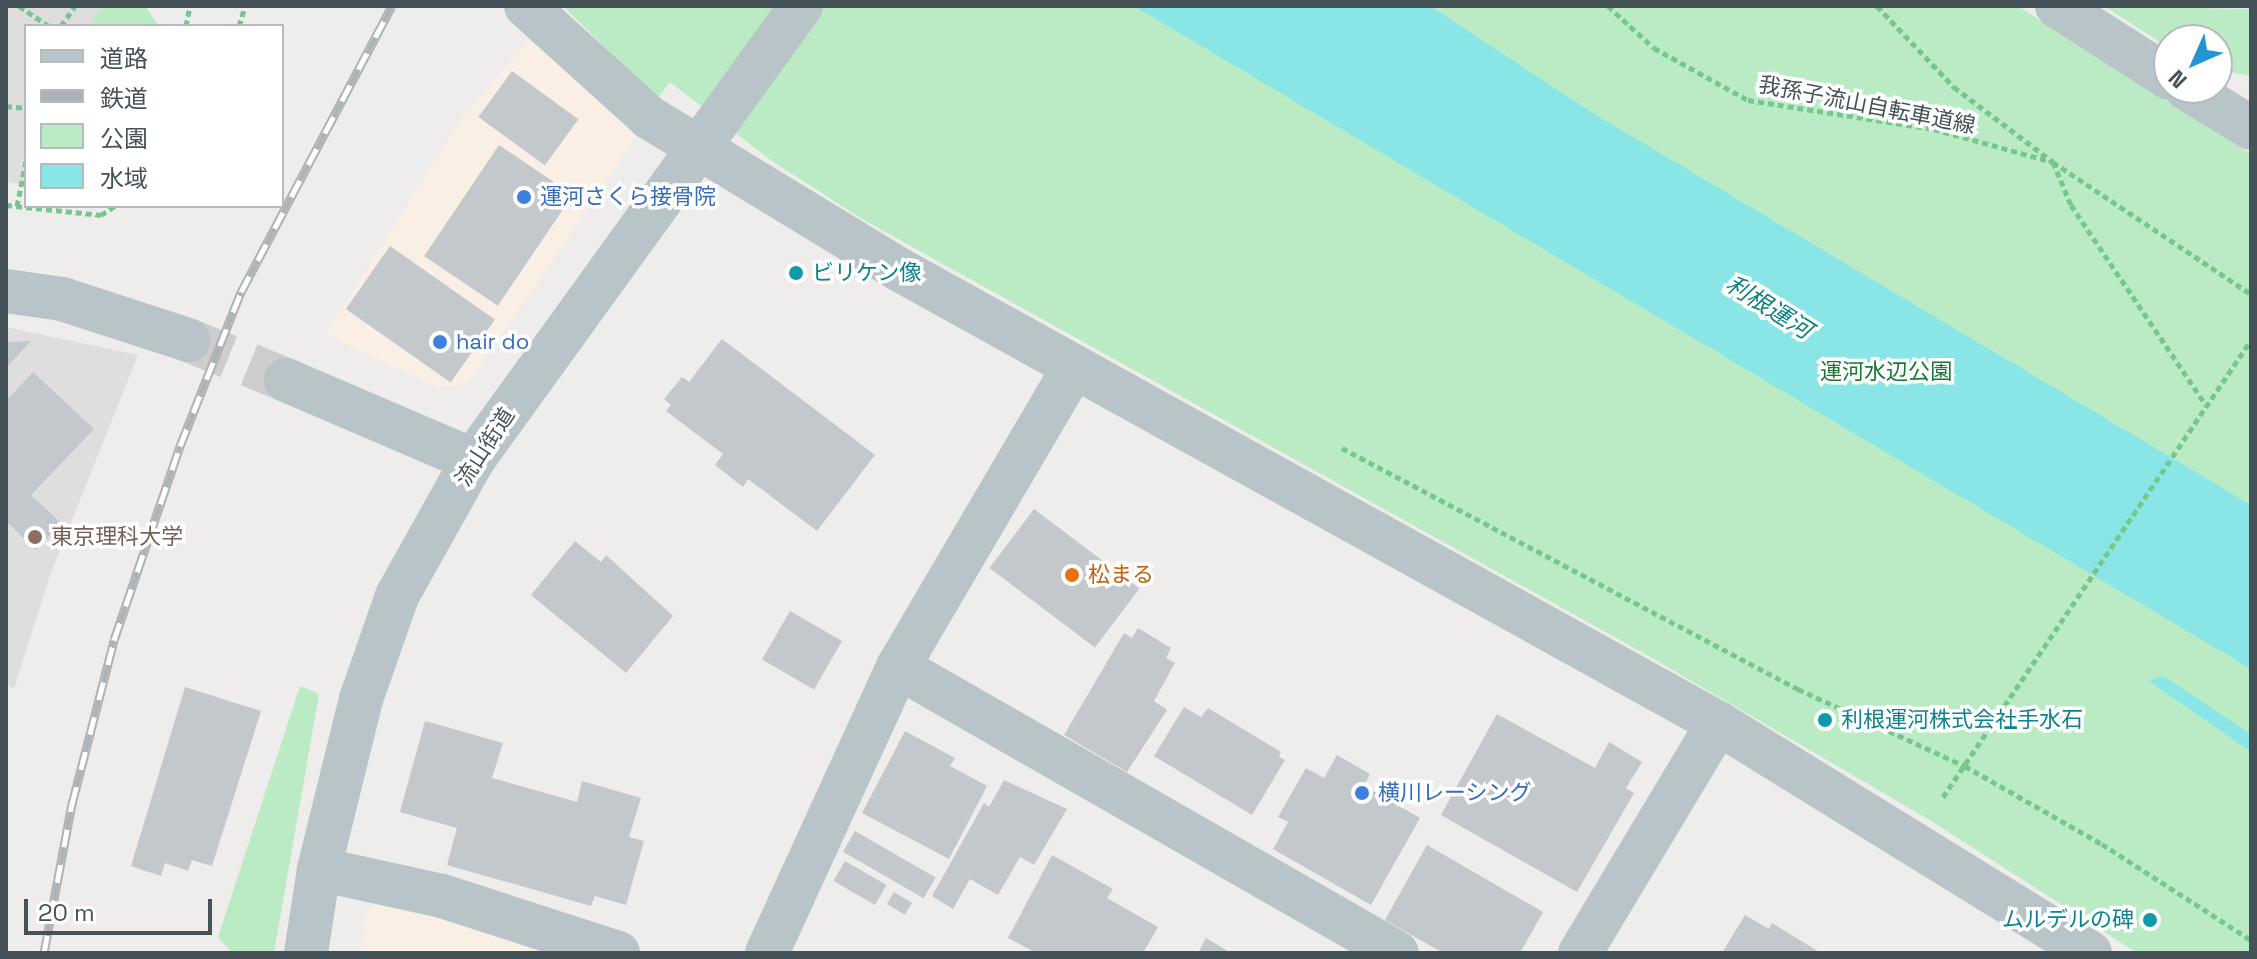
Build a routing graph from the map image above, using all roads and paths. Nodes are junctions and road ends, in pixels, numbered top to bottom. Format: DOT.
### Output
graph roads {
  1 [pos="19,6"];
  2 [pos="75,6"];
  3 [pos="526,6"];
  4 [pos="801,6"];
  5 [pos="1608,6"];
  6 [pos="1877,6"];
  7 [pos="2057,6"];
  8 [pos="46,24"];
  9 [pos="62,24"];
  10 [pos="2153,68"];
  11 [pos="2212,104"];
  12 [pos="2251,128"];
  13 [pos="707,130"];
  14 [pos="2053,162"];
  15 [pos="24,171"];
  16 [pos="6,205"];
  17 [pos="17,206"];
  18 [pos="24,207"];
  19 [pos="36,208"];
  20 [pos="112,208"];
  21 [pos="6,291"];
  22 [pos="2251,294"];
  23 [pos="188,340"];
  24 [pos="2251,340"];
  25 [pos="1073,369"];
  26 [pos="286,380"];
  27 [pos="2206,405"];
  28 [pos="1329,444"];
  29 [pos="473,460"];
  30 [pos="898,667"];
  31 [pos="1718,723"];
  32 [pos="1965,766"];
  33 [pos="1914,844"];
  34 [pos="319,869"];
  35 [pos="2251,940"];
  36 [pos="306,953"];
  37 [pos="618,953"];
  38 [pos="767,953"];
  39 [pos="1397,953"];
  40 [pos="1580,953"];
  41 [pos="2090,953"];
  1 -- 8 [label="path"];
  2 -- 9 [label="path"];
  3 -- 13 [label="street"];
  4 -- 13 [label="street, 流山街道"];
  5 -- 14 [label="path, 我孫子流山自転車道線"];
  6 -- 14 [label="path"];
  7 -- 10 [label="street"];
  11 -- 12 [label="street"];
  13 -- 25 [label="street"];
  13 -- 29 [label="street, 流山街道"];
  14 -- 22 [label="path, 我孫子流山自転車道線"];
  14 -- 27 [label="path"];
  15 -- 17 [label="path"];
  16 -- 17 [label="path"];
  17 -- 18 [label="path"];
  19 -- 20 [label="path"];
  21 -- 23 [label="street"];
  24 -- 27 [label="path"];
  25 -- 30 [label="street"];
  25 -- 31 [label="street"];
  26 -- 29 [label="street"];
  27 -- 32 [label="path"];
  28 -- 32 [label="path"];
  29 -- 34 [label="street, 流山街道"];
  30 -- 38 [label="street"];
  30 -- 39 [label="street"];
  31 -- 33 [label="street"];
  31 -- 40 [label="street"];
  32 -- 33 [label="path"];
  32 -- 35 [label="path"];
  33 -- 41 [label="street"];
  34 -- 36 [label="street, 流山街道"];
  34 -- 37 [label="street"];
}
